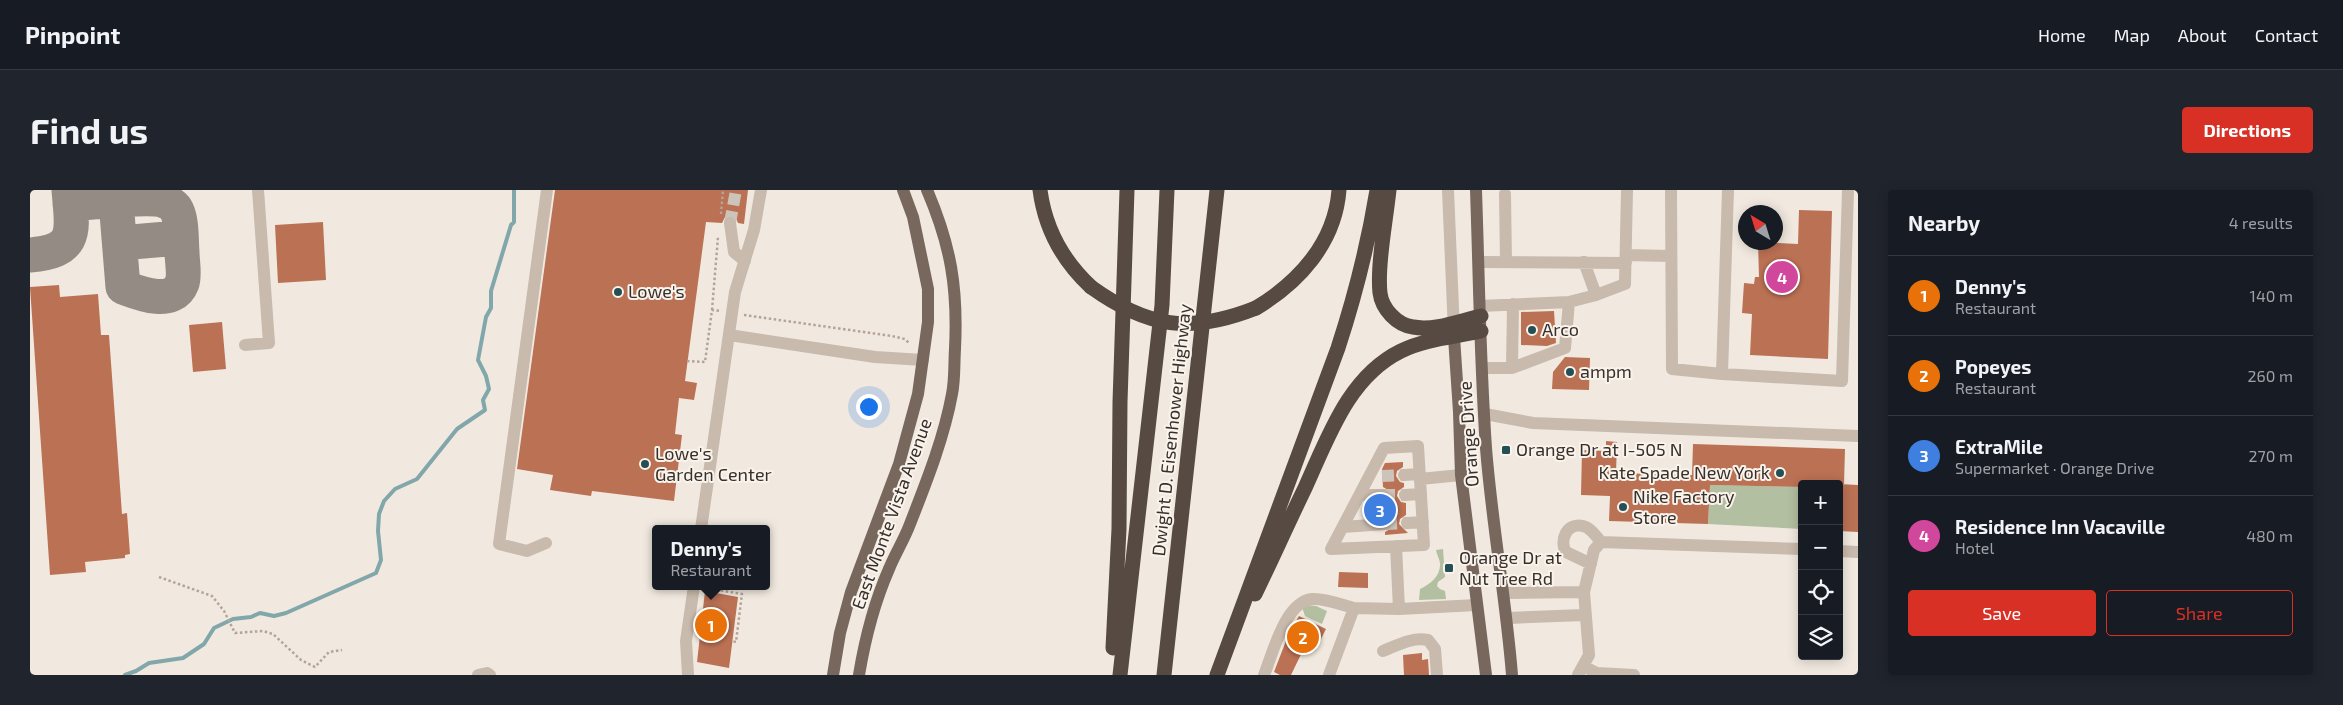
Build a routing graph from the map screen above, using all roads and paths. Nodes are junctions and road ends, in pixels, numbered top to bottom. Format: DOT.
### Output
graph roads {
  1 [pos="258,190"];
  2 [pos="547,190"];
  3 [pos="723,190"];
  4 [pos="761,190"];
  5 [pos="903,190"];
  6 [pos="927,190"];
  7 [pos="1040,190"];
  8 [pos="1127,190"];
  9 [pos="1167,190"];
  10 [pos="1217,190"];
  11 [pos="1339,190"];
  12 [pos="1377,190"];
  13 [pos="1389,190"];
  14 [pos="1448,190"];
  15 [pos="1476,190"];
  16 [pos="1627,190"];
  17 [pos="1671,190"];
  18 [pos="1728,190"];
  19 [pos="1848,190"];
  20 [pos="1505,194"];
  21 [pos="725,220"];
  22 [pos="719,236"];
  23 [pos="1671,256"];
  24 [pos="1626,259"];
  25 [pos="745,261"];
  26 [pos="1479,262"];
  27 [pos="1506,262"];
  28 [pos="1584,262"];
  29 [pos="1596,295"];
  30 [pos="1569,302"];
  31 [pos="1513,304"];
  32 [pos="712,310"];
  33 [pos="1481,318"];
  34 [pos="1454,330"];
  35 [pos="729,335"];
  36 [pos="245,345"];
  37 [pos="923,360"];
  38 [pos="1483,368"];
  39 [pos="1512,368"];
  40 [pos="1722,374"];
  41 [pos="1485,414"];
  42 [pos="1858,436"];
  43 [pos="1404,475"];
  44 [pos="1461,475"];
  45 [pos="1382,476"];
  46 [pos="1369,477"];
  47 [pos="1420,477"];
  48 [pos="1421,494"];
  49 [pos="1360,495"];
  50 [pos="1383,495"];
  51 [pos="1405,495"];
  52 [pos="1407,522"];
  53 [pos="1423,522"];
  54 [pos="1385,524"];
  55 [pos="702,525"];
  56 [pos="1343,527"];
  57 [pos="1601,542"];
  58 [pos="546,543"];
  59 [pos="1396,546"];
  60 [pos="1798,549"];
  61 [pos="1843,551"];
  62 [pos="1858,552"];
  63 [pos="1591,564"];
  64 [pos="159,577"];
  65 [pos="697,590"];
  66 [pos="717,590"];
  67 [pos="1584,592"];
  68 [pos="1505,593"];
  69 [pos="1477,606"];
  70 [pos="1354,608"];
  71 [pos="1399,609"];
  72 [pos="1584,615"];
  73 [pos="1508,618"];
  74 [pos="732,641"];
  75 [pos="342,650"];
  76 [pos="1383,651"];
  77 [pos="1221,660"];
  78 [pos="1581,671"];
  79 [pos="478,675"];
  80 [pos="490,675"];
  81 [pos="688,675"];
  82 [pos="834,675"];
  83 [pos="859,675"];
  84 [pos="1112,675"];
  85 [pos="1120,675"];
  86 [pos="1164,675"];
  87 [pos="1217,675"];
  88 [pos="1264,675"];
  89 [pos="1329,675"];
  90 [pos="1437,675"];
  91 [pos="1486,675"];
  92 [pos="1512,675"];
  93 [pos="1634,675"];
  1 -- 36 [label="street"];
  2 -- 58 [label="street"];
  3 -- 21 [label="path"];
  4 -- 25 [label="street"];
  5 -- 37 [label="main road, East Monte Vista Avenue"];
  6 -- 83 [label="main road, East Monte Vista Avenue"];
  7 -- 11 [label="highway, bridge"];
  8 -- 84 [label="highway"];
  9 -- 85 [label="highway, Dwight D. Eisenhower Highway"];
  10 -- 86 [label="highway, Dwight D. Eisenhower Highway"];
  12 -- 77 [label="highway"];
  13 -- 34 [label="highway"];
  14 -- 34 [label="street, Orange Drive"];
  15 -- 26 [label="main road, Orange Drive"];
  16 -- 24 [label="street"];
  17 -- 23 [label="street"];
  18 -- 40 [label="street"];
  19 -- 40 [label="street"];
  20 -- 27 [label="street"];
  21 -- 25 [label="street"];
  22 -- 32 [label="path"];
  23 -- 24 [label="street"];
  23 -- 40 [label="street"];
  24 -- 28 [label="street"];
  24 -- 29 [label="street"];
  25 -- 35 [label="street"];
  26 -- 27 [label="street"];
  26 -- 33 [label="main road, Orange Drive"];
  27 -- 28 [label="street"];
  28 -- 29 [label="street"];
  29 -- 30 [label="street"];
  30 -- 31 [label="street"];
  30 -- 39 [label="street"];
  31 -- 33 [label="street"];
  31 -- 39 [label="street"];
  33 -- 34 [label="highway"];
  33 -- 38 [label="main road, Orange Drive"];
  34 -- 44 [label="main road, Orange Drive"];
  34 -- 77 [label="highway"];
  35 -- 37 [label="street"];
  35 -- 55 [label="street"];
  37 -- 82 [label="main road, East Monte Vista Avenue"];
  38 -- 39 [label="street"];
  38 -- 41 [label="main road, Orange Drive"];
  41 -- 42 [label="street"];
  41 -- 68 [label="main road, Orange Drive"];
  43 -- 47 [label="street"];
  44 -- 47 [label="street"];
  44 -- 69 [label="main road, Orange Drive"];
  45 -- 46 [label="street"];
  46 -- 47 [label="street"];
  46 -- 49 [label="street"];
  47 -- 48 [label="street"];
  48 -- 51 [label="street"];
  48 -- 53 [label="street"];
  49 -- 50 [label="street"];
  49 -- 56 [label="street"];
  52 -- 53 [label="street"];
  53 -- 59 [label="street"];
  54 -- 56 [label="street"];
  56 -- 59 [label="street"];
  57 -- 60 [label="street"];
  57 -- 63 [label="street"];
  57 -- 63 [label="street"];
  59 -- 71 [label="street"];
  61 -- 62 [label="street"];
  63 -- 67 [label="street"];
  64 -- 75 [label="path"];
  65 -- 81 [label="street"];
  66 -- 74 [label="path"];
  67 -- 68 [label="street"];
  67 -- 72 [label="street"];
  68 -- 73 [label="main road, Orange Drive"];
  69 -- 71 [label="street"];
  69 -- 91 [label="main road, Orange Drive"];
  70 -- 71 [label="street"];
  70 -- 88 [label="street"];
  70 -- 89 [label="street"];
  72 -- 73 [label="street"];
  72 -- 78 [label="street"];
  73 -- 92 [label="main road, Orange Drive"];
  76 -- 90 [label="street"];
  77 -- 87 [label="highway"];
  78 -- 93 [label="street"];
  79 -- 80 [label="street"];
}
